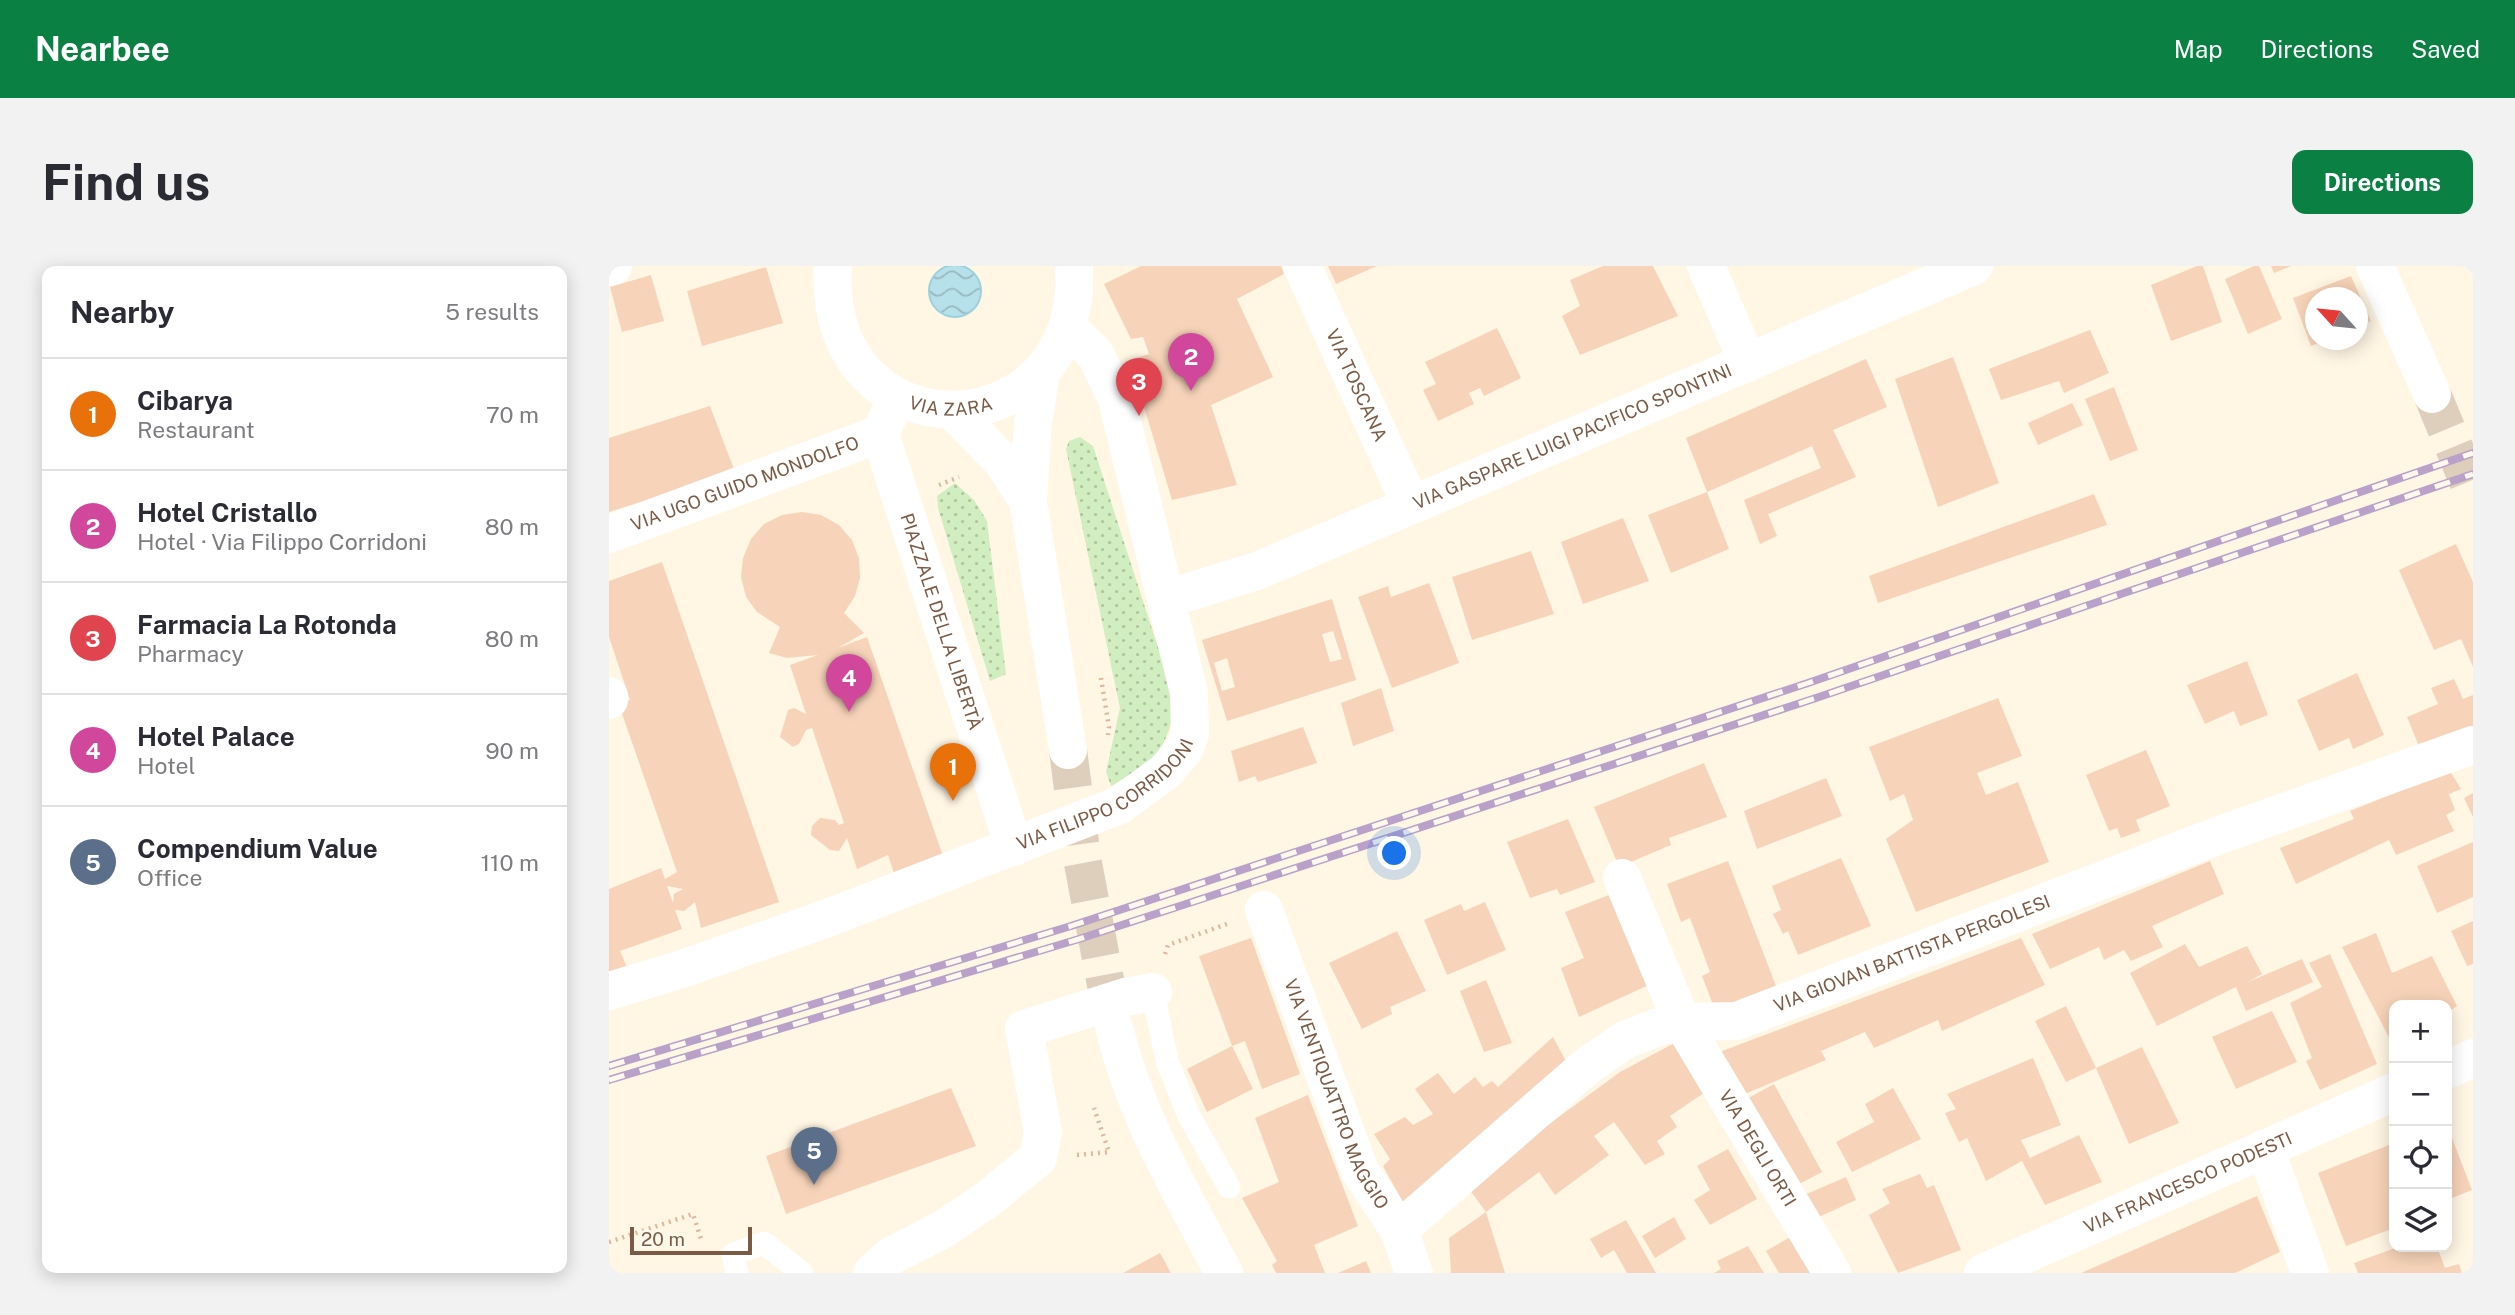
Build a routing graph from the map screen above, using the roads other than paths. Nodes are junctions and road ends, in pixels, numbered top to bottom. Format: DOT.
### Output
graph roads {
  1 [pos="833,266"];
  2 [pos="1075,266"];
  3 [pos="1303,266"];
  4 [pos="1706,266"];
  5 [pos="1974,266"];
  6 [pos="2375,266"];
  7 [pos="1069,328"];
  8 [pos="1748,363"];
  9 [pos="1041,373"];
  10 [pos="2432,394"];
  11 [pos="897,397"];
  12 [pos="953,411"];
  13 [pos="880,434"];
  14 [pos="1028,501"];
  15 [pos="1411,505"];
  16 [pos="609,534"];
  17 [pos="1166,599"];
  18 [pos="2473,745"];
  19 [pos="1068,750"];
  20 [pos="1014,847"];
  21 [pos="1622,878"];
  22 [pos="1264,910"];
  23 [pos="609,991"];
  24 [pos="1153,992"];
  25 [pos="1682,1022"];
  26 [pos="1114,1027"];
  27 [pos="2473,1058"];
  28 [pos="2452,1068"];
  29 [pos="2389,1094"];
  30 [pos="2265,1148"];
  31 [pos="1229,1187"];
  32 [pos="1399,1230"];
  33 [pos="737,1273"];
  34 [pos="802,1273"];
  35 [pos="873,1273"];
  36 [pos="1224,1273"];
  37 [pos="1414,1273"];
  38 [pos="1832,1273"];
  39 [pos="1983,1273"];
  40 [pos="2310,1273"];
  1 -- 11 [label="street, VIA ZARA"];
  2 -- 7 [label="street, VIA ZARA"];
  3 -- 15 [label="street, VIA TOSCANA"];
  4 -- 8 [label="street"];
  5 -- 8 [label="street, VIA GASPARE LUIGI PACIFICO SPONTINI"];
  6 -- 10 [label="street"];
  7 -- 9 [label="street, VIA ZARA"];
  7 -- 17 [label="street, VIA FILIPPO CORRIDONI"];
  8 -- 15 [label="street, VIA GASPARE LUIGI PACIFICO SPONTINI"];
  9 -- 12 [label="street, VIA ZARA"];
  9 -- 14 [label="street"];
  11 -- 12 [label="street, VIA ZARA"];
  11 -- 13 [label="street"];
  12 -- 14 [label="street"];
  13 -- 16 [label="street, VIA UGO GUIDO MONDOLFO"];
  13 -- 20 [label="street, PIAZZALE DELLA LIBERTÀ"];
  14 -- 19 [label="street"];
  15 -- 17 [label="street, VIA GASPARE LUIGI PACIFICO SPONTINI"];
  17 -- 20 [label="street, VIA FILIPPO CORRIDONI"];
  18 -- 25 [label="street, VIA GIOVAN BATTISTA PERGOLESI"];
  20 -- 23 [label="street, VIA FILIPPO CORRIDONI"];
  21 -- 25 [label="street, VIA DEGLI ORTI"];
  22 -- 32 [label="street, VIA VENTIQUATTRO MAGGIO"];
  24 -- 31 [label="lane"];
  24 -- 35 [label="street"];
  25 -- 32 [label="street, VIA GIOVAN BATTISTA PERGOLESI"];
  25 -- 38 [label="street, VIA DEGLI ORTI"];
  26 -- 36 [label="street"];
  27 -- 28 [label="street"];
  29 -- 30 [label="street, VIA FRANCESCO PODESTI"];
  30 -- 39 [label="street, VIA FRANCESCO PODESTI"];
  30 -- 40 [label="street"];
  32 -- 37 [label="street, VIA VENTIQUATTRO MAGGIO"];
  33 -- 34 [label="lane"];
}
